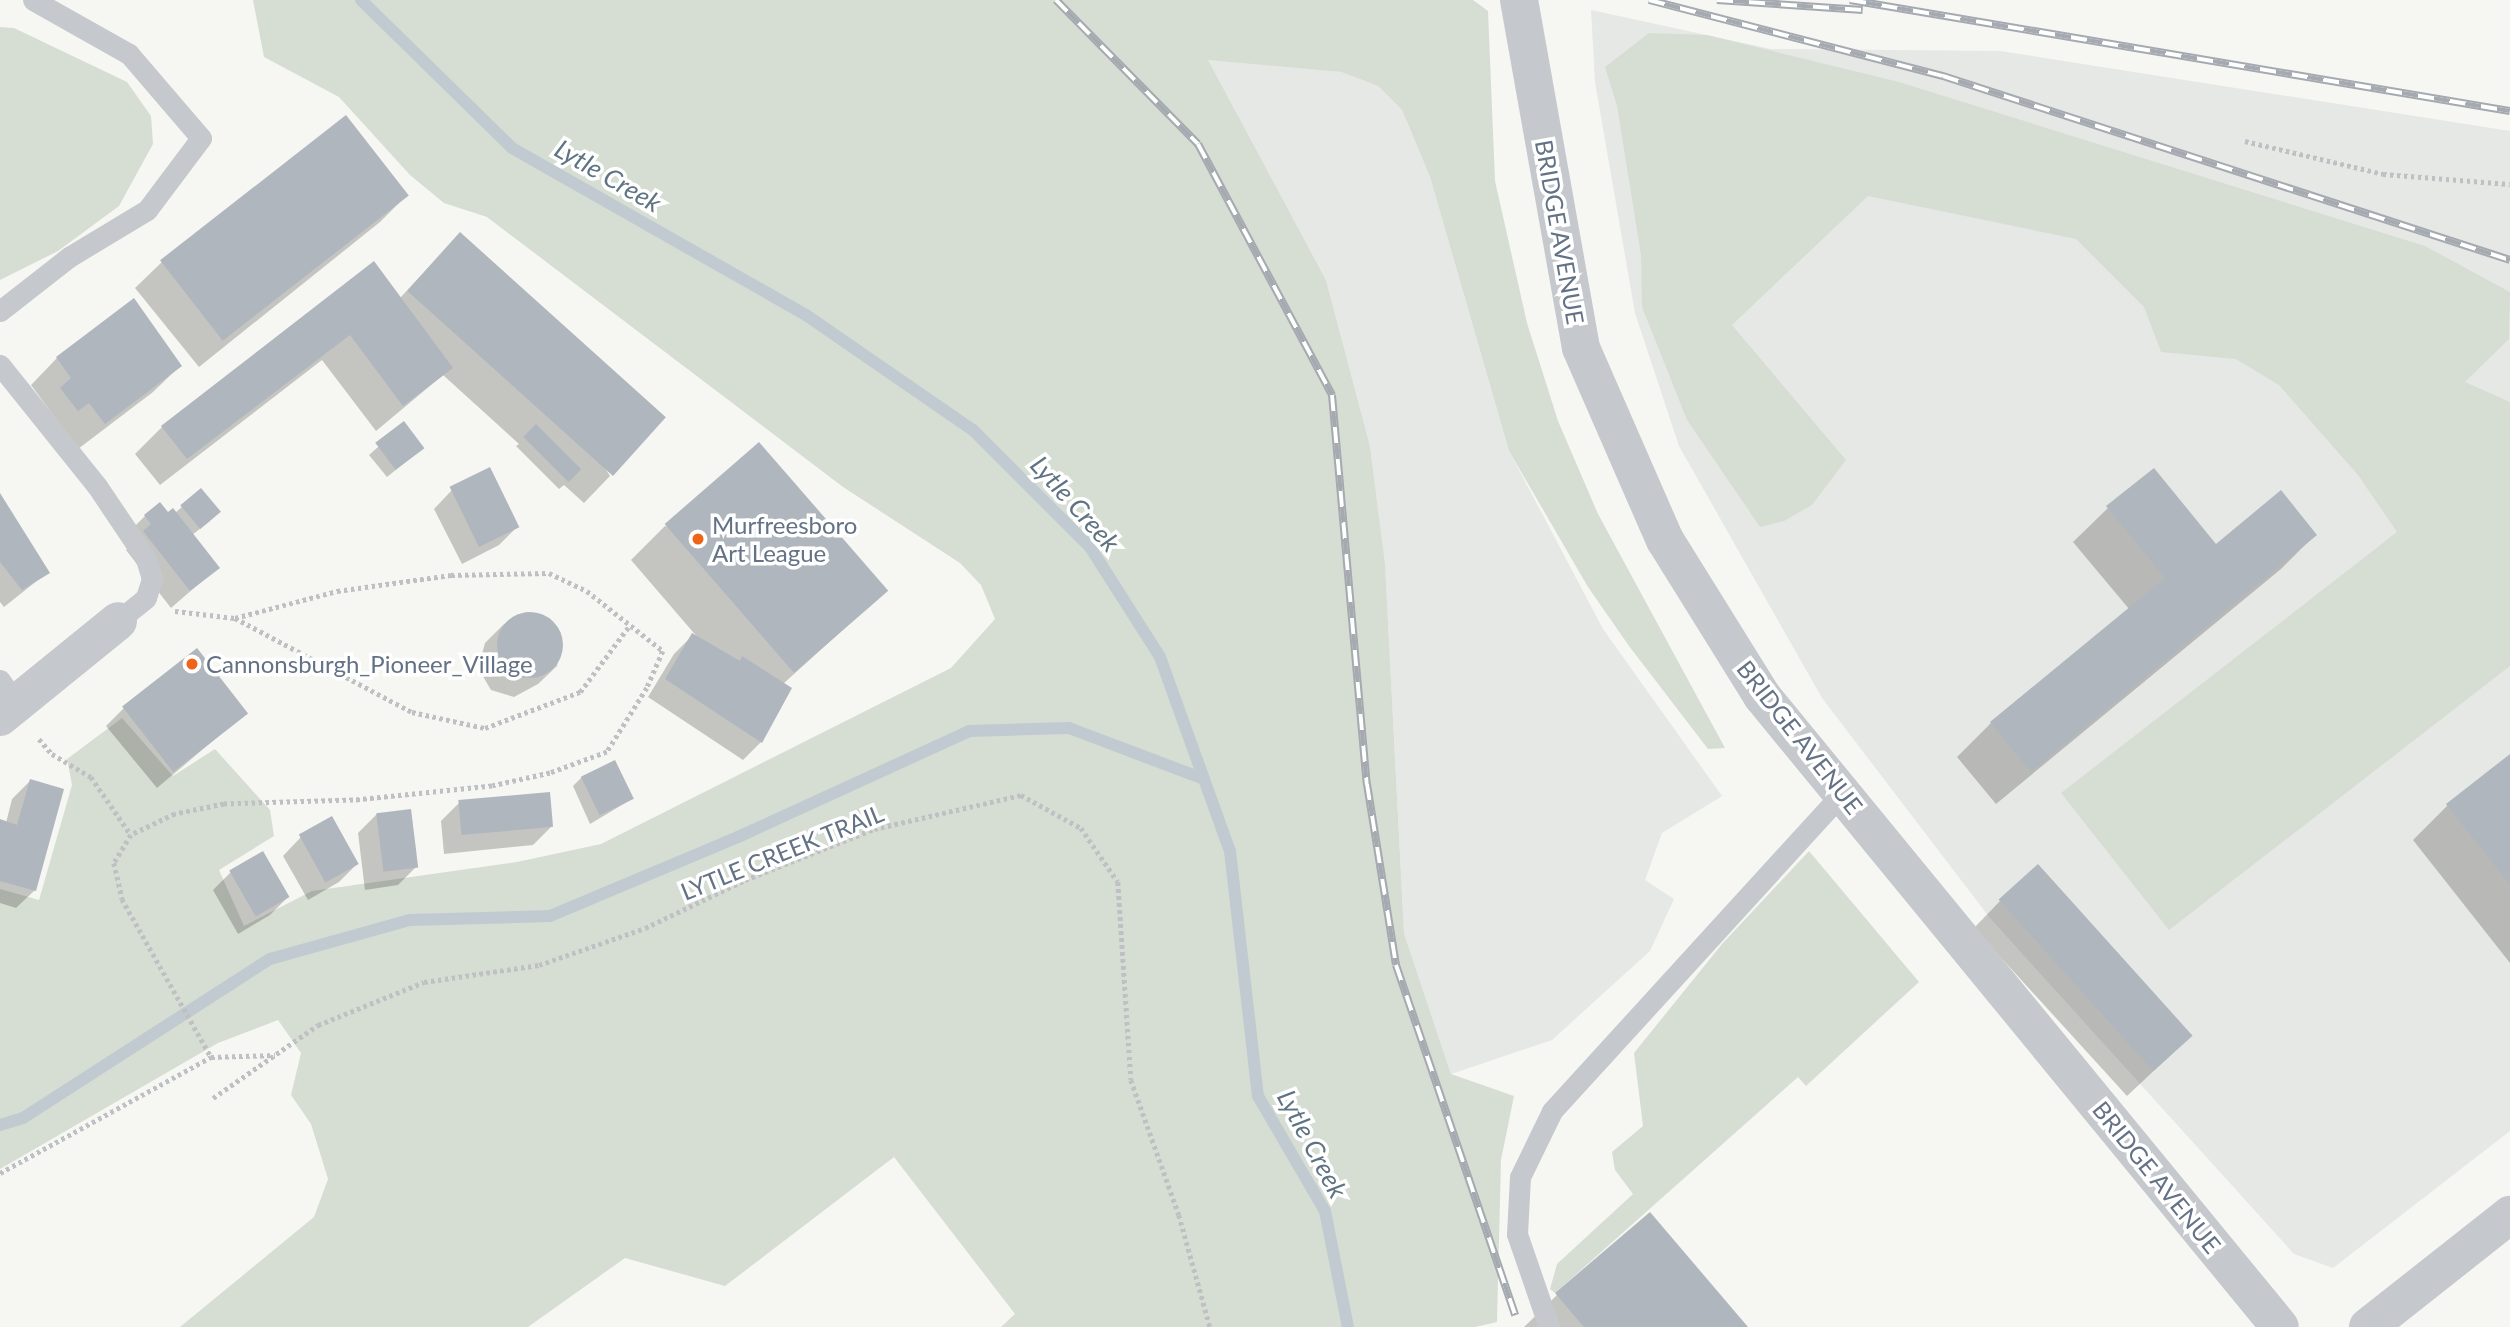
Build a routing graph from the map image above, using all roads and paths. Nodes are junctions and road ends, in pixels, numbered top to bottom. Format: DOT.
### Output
graph roads {
  1 [pos="33,0"];
  2 [pos="1519,0"];
  3 [pos="2245,141"];
  4 [pos="2510,184"];
  5 [pos="0,311"];
  6 [pos="0,365"];
  7 [pos="163,618"];
  8 [pos="235,618"];
  9 [pos="118,621"];
  10 [pos="630,625"];
  11 [pos="13,709"];
  12 [pos="1842,793"];
  13 [pos="131,835"];
  14 [pos="275,1055"];
  15 [pos="211,1057"];
  16 [pos="213,1098"];
  17 [pos="0,1173"];
  18 [pos="2510,1215"];
  19 [pos="1210,1327"];
  20 [pos="1549,1327"];
  21 [pos="2280,1327"];
  22 [pos="2368,1327"];
  1 -- 5 [label="lane"];
  2 -- 12 [label="street, BRIDGE AVENUE"];
  3 -- 4 [label="path"];
  6 -- 9 [label="lane"];
  7 -- 8 [label="path"];
  8 -- 10 [label="path"];
  8 -- 10 [label="path"];
  9 -- 11 [label="street"];
  10 -- 13 [label="path"];
  11 -- 13 [label="path"];
  12 -- 20 [label="lane"];
  12 -- 21 [label="street, BRIDGE AVENUE"];
  13 -- 15 [label="path"];
  14 -- 15 [label="path"];
  14 -- 16 [label="path, LYTLE CREEK TRAIL"];
  14 -- 19 [label="path, LYTLE CREEK TRAIL"];
  15 -- 17 [label="path"];
  18 -- 22 [label="street"];
}
